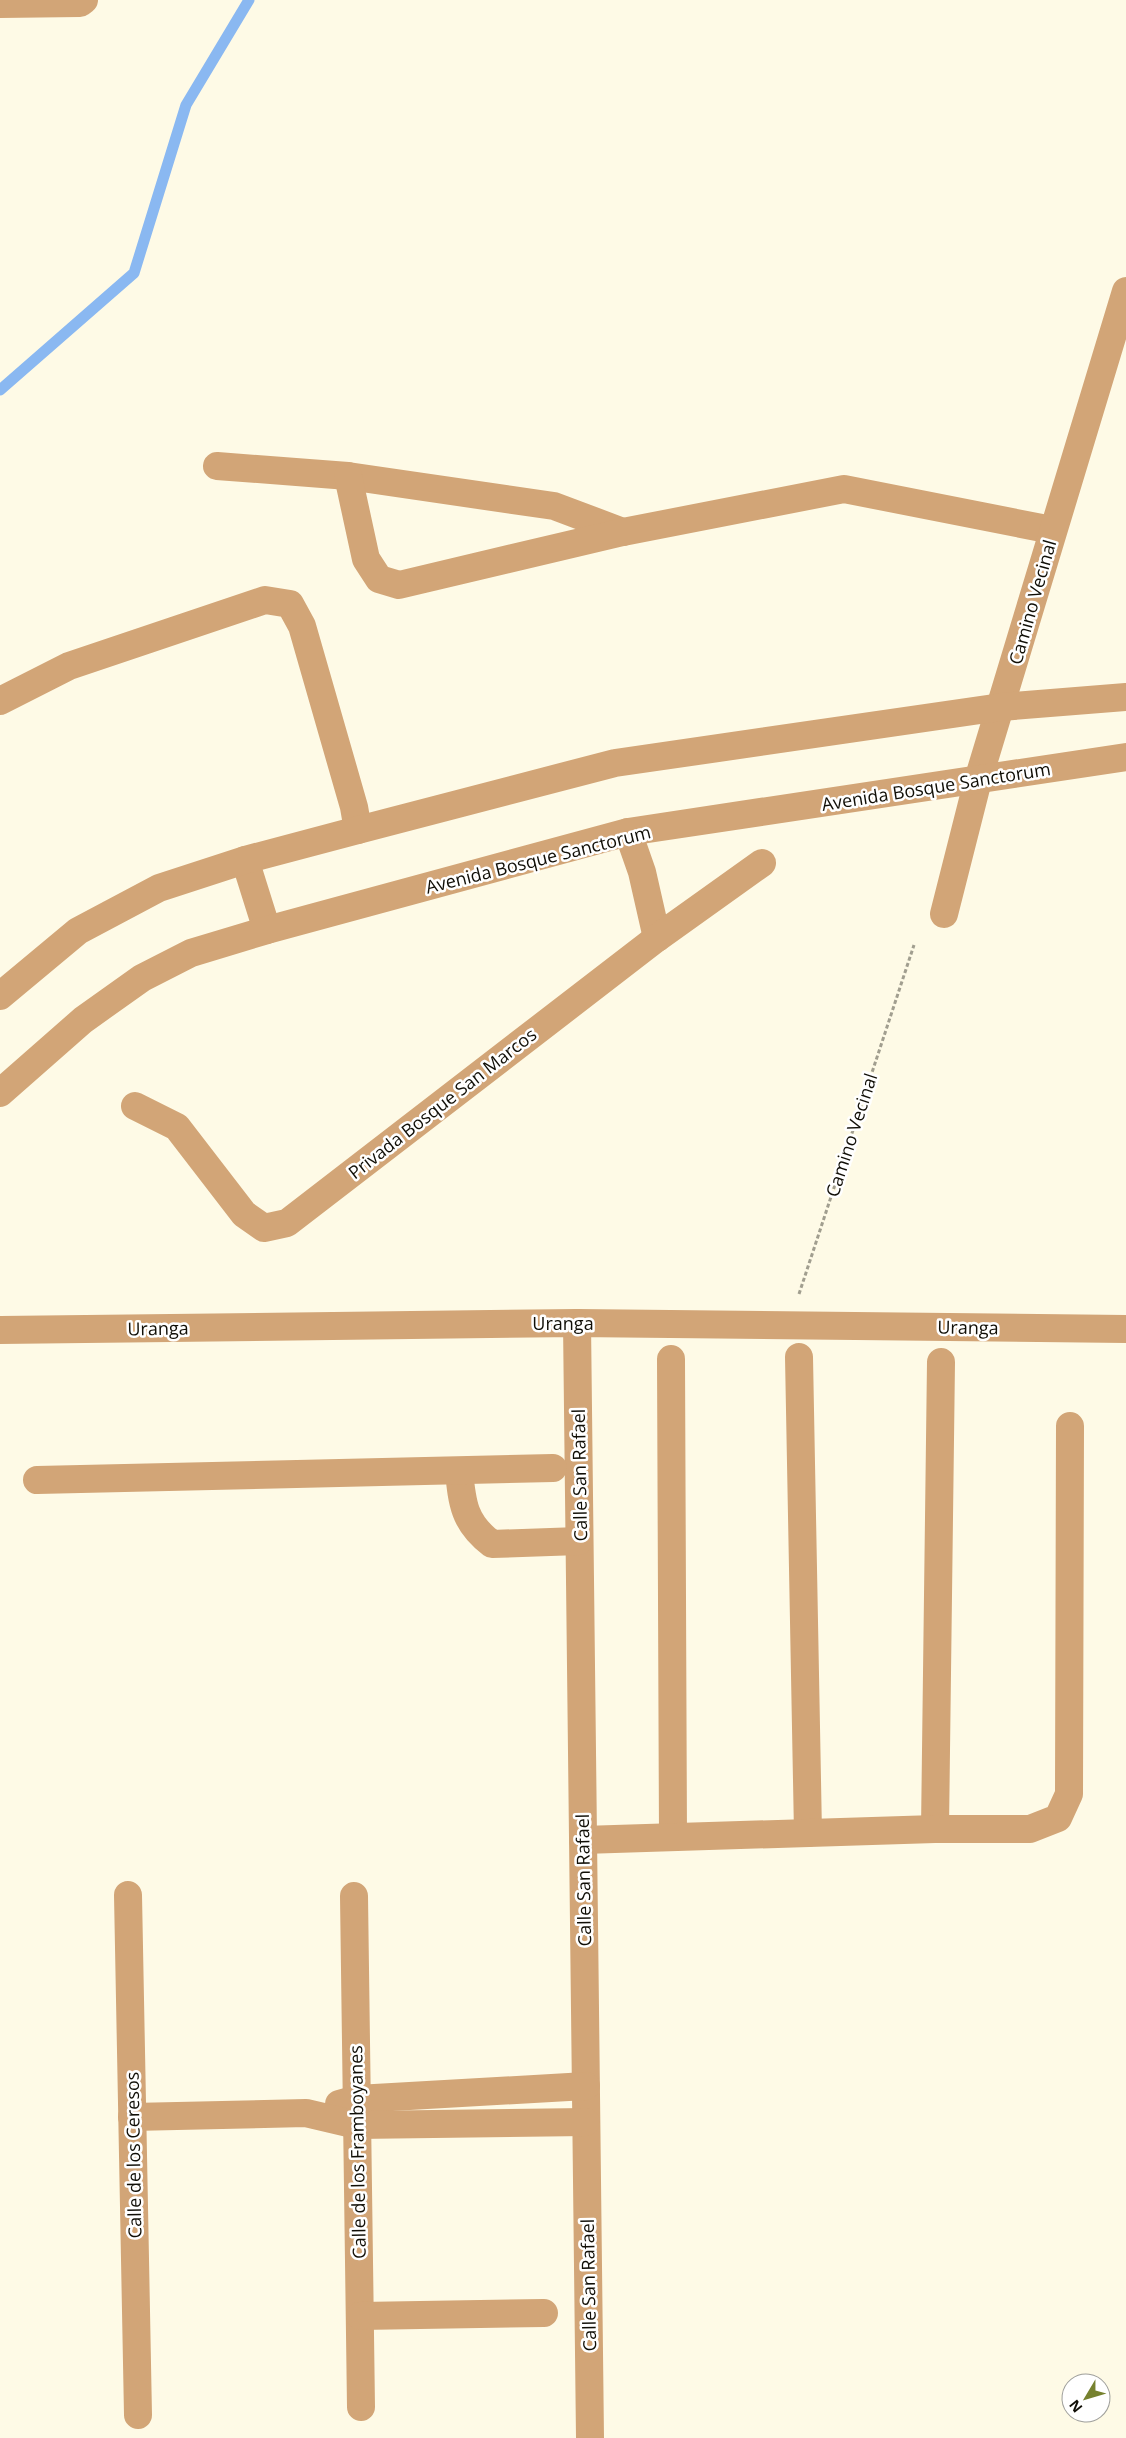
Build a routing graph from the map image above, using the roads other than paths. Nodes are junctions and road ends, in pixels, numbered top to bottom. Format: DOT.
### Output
graph roads {
  1 [pos="84,0"];
  2 [pos="0,4"];
  3 [pos="1126,292"];
  4 [pos="217,466"];
  5 [pos="348,476"];
  6 [pos="1052,530"];
  7 [pos="623,532"];
  8 [pos="1126,697"];
  9 [pos="0,701"];
  10 [pos="1001,707"];
  11 [pos="1126,756"];
  12 [pos="978,780"];
  13 [pos="356,818"];
  14 [pos="628,832"];
  15 [pos="245,860"];
  16 [pos="762,863"];
  17 [pos="944,914"];
  18 [pos="267,930"];
  19 [pos="657,938"];
  20 [pos="0,996"];
  21 [pos="0,1093"];
  22 [pos="135,1106"];
  23 [pos="577,1322"];
  24 [pos="1,1328"];
  25 [pos="1126,1329"];
  26 [pos="799,1357"];
  27 [pos="671,1359"];
  28 [pos="941,1362"];
  29 [pos="1070,1426"];
  30 [pos="553,1468"];
  31 [pos="459,1471"];
  32 [pos="38,1480"];
  33 [pos="580,1541"];
  34 [pos="935,1829"];
  35 [pos="808,1833"];
  36 [pos="673,1838"];
  37 [pos="583,1840"];
  38 [pos="128,1894"];
  39 [pos="354,1896"];
  40 [pos="586,2086"];
  41 [pos="357,2112"];
  42 [pos="132,2118"];
  43 [pos="586,2122"];
  44 [pos="544,2313"];
  45 [pos="360,2316"];
  46 [pos="361,2407"];
  47 [pos="138,2414"];
  48 [pos="590,2438"];
  1 -- 2 [label="street"];
  3 -- 6 [label="street, Camino Vecinal"];
  4 -- 5 [label="street"];
  5 -- 7 [label="street"];
  5 -- 7 [label="street"];
  6 -- 7 [label="street"];
  6 -- 10 [label="street, Camino Vecinal"];
  8 -- 10 [label="street"];
  9 -- 13 [label="street"];
  10 -- 12 [label="street, Camino Vecinal"];
  10 -- 13 [label="street"];
  11 -- 12 [label="street, Avenida Bosque Sanctorum"];
  12 -- 14 [label="street, Avenida Bosque Sanctorum"];
  12 -- 17 [label="street, Camino Vecinal"];
  13 -- 15 [label="street"];
  14 -- 18 [label="street, Avenida Bosque Sanctorum"];
  14 -- 19 [label="street"];
  15 -- 18 [label="street"];
  15 -- 20 [label="street"];
  16 -- 19 [label="street, Privada Bosque San Marcos"];
  18 -- 21 [label="street, Avenida Bosque Sanctorum"];
  19 -- 22 [label="street, Privada Bosque San Marcos"];
  23 -- 24 [label="street, Uranga"];
  23 -- 25 [label="street, Uranga"];
  23 -- 33 [label="street, Calle San Rafael"];
  26 -- 35 [label="street"];
  27 -- 36 [label="street"];
  28 -- 34 [label="street"];
  29 -- 34 [label="street"];
  30 -- 31 [label="street"];
  31 -- 32 [label="street"];
  31 -- 33 [label="street"];
  33 -- 37 [label="street, Calle San Rafael"];
  34 -- 35 [label="street"];
  35 -- 36 [label="street"];
  36 -- 37 [label="street"];
  37 -- 40 [label="street, Calle San Rafael"];
  38 -- 42 [label="street, Calle de los Ceresos"];
  39 -- 41 [label="street, Calle de los Framboyanes"];
  40 -- 41 [label="street"];
  40 -- 43 [label="street, Calle San Rafael"];
  41 -- 42 [label="street"];
  41 -- 43 [label="street"];
  41 -- 45 [label="street, Calle de los Framboyanes"];
  42 -- 47 [label="street, Calle de los Ceresos"];
  43 -- 48 [label="street, Calle San Rafael"];
  44 -- 45 [label="street"];
  45 -- 46 [label="street, Calle de los Framboyanes"];
}
